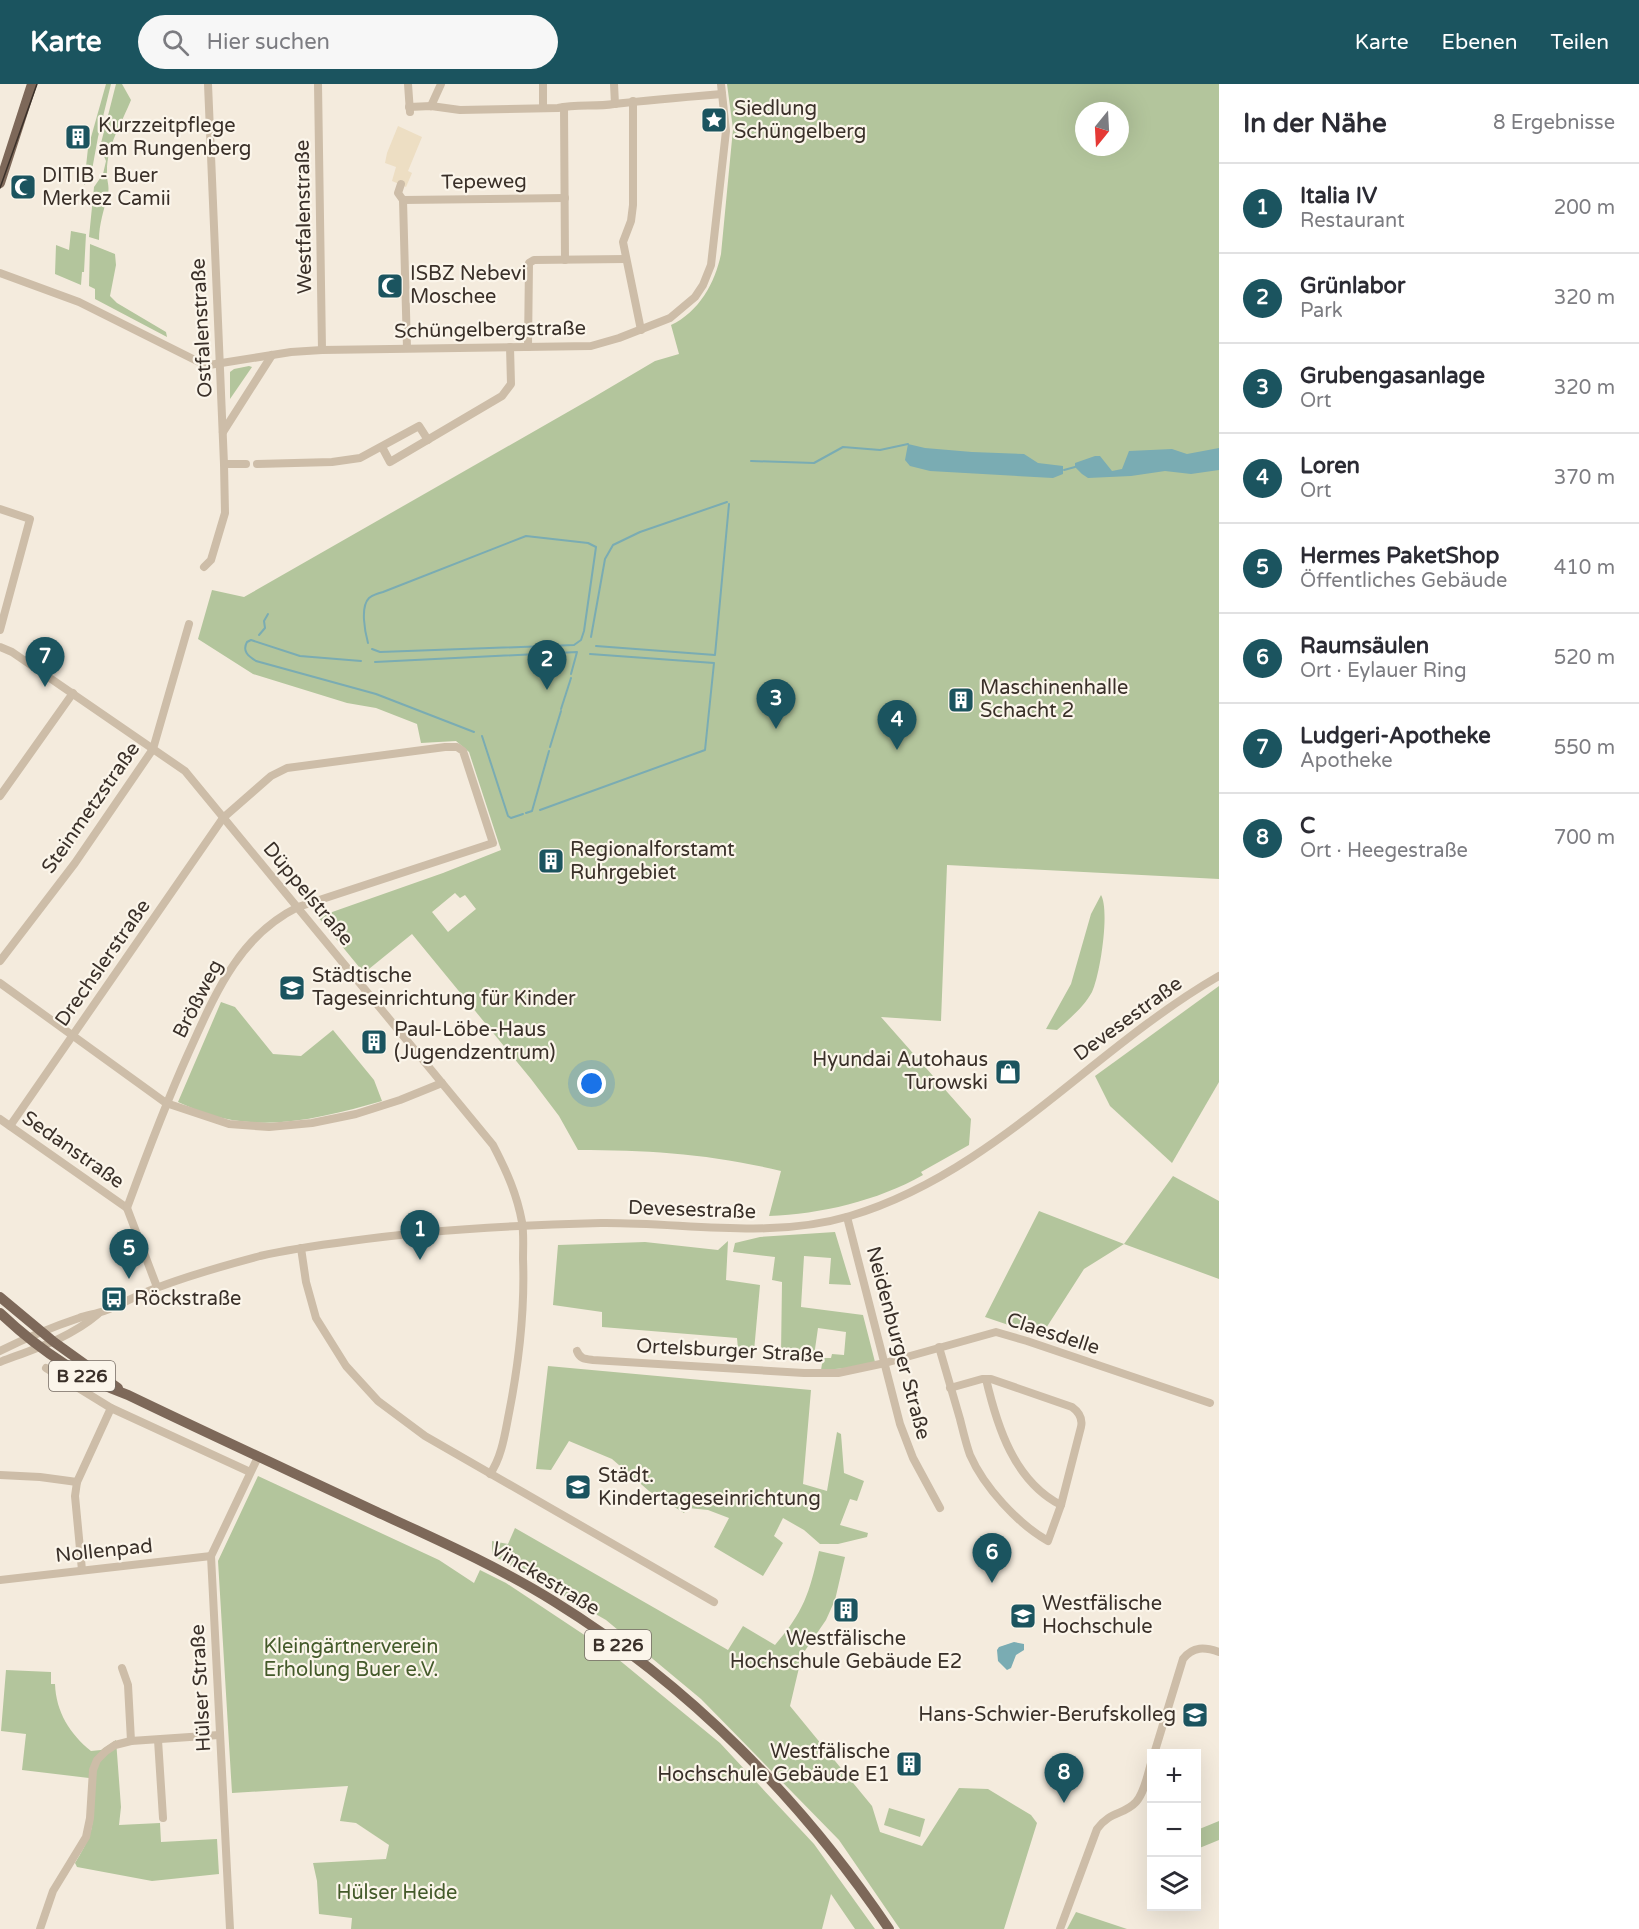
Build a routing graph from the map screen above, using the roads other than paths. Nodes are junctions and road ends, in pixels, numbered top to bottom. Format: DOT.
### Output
graph roads {
  1 [pos="32,84"];
  2 [pos="208,84"];
  3 [pos="318,84"];
  4 [pos="408,84"];
  5 [pos="441,84"];
  6 [pos="543,84"];
  7 [pos="614,84"];
  8 [pos="721,84"];
  9 [pos="722,94"];
  10 [pos="633,101"];
  11 [pos="615,104"];
  12 [pos="431,106"];
  13 [pos="564,107"];
  14 [pos="543,108"];
  15 [pos="0,183"];
  16 [pos="401,184"];
  17 [pos="565,198"];
  18 [pos="403,200"];
  19 [pos="565,260"];
  20 [pos="626,260"];
  21 [pos="0,273"];
  22 [pos="641,330"];
  23 [pos="510,347"];
  24 [pos="528,347"];
  25 [pos="407,348"];
  26 [pos="322,350"];
  27 [pos="272,356"];
  28 [pos="220,364"];
  29 [pos="223,433"];
  30 [pos="428,440"];
  31 [pos="382,447"];
  32 [pos="224,464"];
  33 [pos="257,464"];
  34 [pos="246,465"];
  35 [pos="0,509"];
  36 [pos="204,567"];
  37 [pos="189,624"];
  38 [pos="0,630"];
  39 [pos="0,647"];
  40 [pos="72,693"];
  41 [pos="153,749"];
  42 [pos="0,796"];
  43 [pos="223,818"];
  44 [pos="493,843"];
  45 [pos="298,907"];
  46 [pos="0,961"];
  47 [pos="1219,976"];
  48 [pos="0,983"];
  49 [pos="73,1035"];
  50 [pos="442,1083"];
  51 [pos="166,1103"];
  52 [pos="0,1119"];
  53 [pos="10,1126"];
  54 [pos="127,1208"];
  55 [pos="847,1217"];
  56 [pos="522,1226"];
  57 [pos="301,1248"];
  58 [pos="157,1287"];
  59 [pos="0,1298"];
  60 [pos="101,1312"];
  61 [pos="0,1313"];
  62 [pos="43,1333"];
  63 [pos="30,1339"];
  64 [pos="54,1342"];
  65 [pos="40,1347"];
  66 [pos="939,1347"];
  67 [pos="577,1351"];
  68 [pos="0,1352"];
  69 [pos="0,1362"];
  70 [pos="885,1364"];
  71 [pos="46,1368"];
  72 [pos="986,1379"];
  73 [pos="950,1388"];
  74 [pos="128,1395"];
  75 [pos="1210,1402"];
  76 [pos="111,1408"];
  77 [pos="258,1457"];
  78 [pos="250,1472"];
  79 [pos="0,1474"];
  80 [pos="490,1474"];
  81 [pos="77,1482"];
  82 [pos="1061,1505"];
  83 [pos="940,1508"];
  84 [pos="211,1556"];
  85 [pos="82,1570"];
  86 [pos="0,1580"];
  87 [pos="714,1602"];
  88 [pos="1219,1652"];
  89 [pos="122,1668"];
  90 [pos="219,1735"];
  91 [pos="158,1740"];
  92 [pos="131,1741"];
  93 [pos="1155,1749"];
  94 [pos="1147,1775"];
  95 [pos="164,1818"];
  96 [pos="40,1929"];
  97 [pos="230,1929"];
  98 [pos="889,1929"];
  99 [pos="1060,1929"];
  1 -- 15 [label="main road"];
  2 -- 28 [label="street, Ostfalenstraße"];
  3 -- 26 [label="street, Westfalenstraße"];
  4 -- 12 [label="street"];
  5 -- 12 [label="street"];
  6 -- 14 [label="street"];
  7 -- 11 [label="street"];
  8 -- 9 [label="street, Schüngelbergstraße"];
  9 -- 10 [label="street"];
  9 -- 22 [label="street, Schüngelbergstraße"];
  10 -- 11 [label="street"];
  10 -- 20 [label="street"];
  11 -- 13 [label="street"];
  12 -- 14 [label="street"];
  13 -- 14 [label="street"];
  13 -- 17 [label="street"];
  16 -- 18 [label="street"];
  17 -- 18 [label="street, Tepeweg"];
  17 -- 19 [label="street"];
  18 -- 25 [label="street"];
  19 -- 20 [label="street"];
  19 -- 24 [label="street"];
  20 -- 22 [label="street"];
  21 -- 28 [label="street, Schüngelbergstraße"];
  22 -- 24 [label="street, Schüngelbergstraße"];
  23 -- 24 [label="street, Schüngelbergstraße"];
  23 -- 25 [label="street, Schüngelbergstraße"];
  23 -- 30 [label="street"];
  25 -- 26 [label="street, Schüngelbergstraße"];
  26 -- 27 [label="street, Schüngelbergstraße"];
  27 -- 28 [label="street, Schüngelbergstraße"];
  27 -- 29 [label="street"];
  28 -- 29 [label="street, Ostfalenstraße"];
  29 -- 32 [label="street, Ostfalenstraße"];
  30 -- 31 [label="street"];
  30 -- 31 [label="street"];
  31 -- 33 [label="street"];
  32 -- 34 [label="street"];
  32 -- 36 [label="street, Ostfalenstraße"];
  35 -- 38 [label="street"];
  37 -- 41 [label="street, Steinmetzstraße"];
  39 -- 40 [label="street, Düppelstraße"];
  40 -- 41 [label="street, Düppelstraße"];
  40 -- 42 [label="street"];
  41 -- 43 [label="street, Düppelstraße"];
  41 -- 46 [label="street, Steinmetzstraße"];
  43 -- 44 [label="street, Drechslerstraße"];
  43 -- 45 [label="street, Düppelstraße"];
  43 -- 49 [label="street, Drechslerstraße"];
  44 -- 45 [label="street, Brößweg"];
  45 -- 50 [label="street, Düppelstraße"];
  45 -- 51 [label="street, Brößweg"];
  47 -- 55 [label="street, Devesestraße"];
  48 -- 49 [label="street"];
  49 -- 51 [label="street"];
  49 -- 53 [label="street, Drechslerstraße"];
  50 -- 51 [label="street"];
  50 -- 56 [label="street, Düppelstraße"];
  51 -- 54 [label="street, Brößweg"];
  52 -- 53 [label="street, Sedanstraße"];
  53 -- 54 [label="street, Sedanstraße"];
  54 -- 58 [label="street"];
  55 -- 56 [label="street, Devesestraße"];
  55 -- 70 [label="street, Neidenburger Straße"];
  56 -- 57 [label="street, Devesestraße"];
  56 -- 80 [label="street, Düppelstraße"];
  57 -- 58 [label="street, Devesestraße"];
  57 -- 80 [label="street"];
  58 -- 60 [label="street, Devesestraße"];
  59 -- 62 [label="main road, Vinckestraße / B 226"];
  60 -- 62 [label="street, Devesestraße"];
  60 -- 64 [label="street, Devesestraße"];
  61 -- 63 [label="main road, Vinckestraße / B 226"];
  62 -- 63 [label="street"];
  62 -- 64 [label="main road, Vinckestraße / B 226"];
  63 -- 65 [label="main road, Vinckestraße / B 226"];
  63 -- 68 [label="street"];
  64 -- 65 [label="street"];
  64 -- 74 [label="main road, Vinckestraße / B 226"];
  65 -- 69 [label="street"];
  65 -- 74 [label="main road, Vinckestraße / B 226"];
  66 -- 70 [label="street, Claesdelle"];
  66 -- 73 [label="street"];
  66 -- 75 [label="street, Claesdelle"];
  67 -- 70 [label="street, Ortelsburger Straße"];
  70 -- 83 [label="street, Neidenburger Straße"];
  71 -- 76 [label="street"];
  72 -- 73 [label="street"];
  72 -- 82 [label="street"];
  72 -- 82 [label="street"];
  73 -- 82 [label="street"];
  74 -- 77 [label="main road, Vinckestraße / B 226"];
  76 -- 78 [label="street"];
  76 -- 81 [label="street"];
  77 -- 78 [label="street, Hülser Straße"];
  77 -- 98 [label="main road, Vinckestraße / B 226"];
  78 -- 84 [label="street, Hülser Straße"];
  79 -- 81 [label="street"];
  80 -- 87 [label="street"];
  81 -- 85 [label="street"];
  84 -- 85 [label="street, Nollenpad"];
  84 -- 90 [label="street, Hülser Straße"];
  85 -- 86 [label="street, Nollenpad"];
  88 -- 93 [label="street"];
  89 -- 92 [label="street"];
  90 -- 91 [label="street"];
  90 -- 97 [label="street, Hülser Straße"];
  91 -- 92 [label="street"];
  91 -- 95 [label="street"];
  92 -- 96 [label="street"];
  94 -- 99 [label="street"];
}
